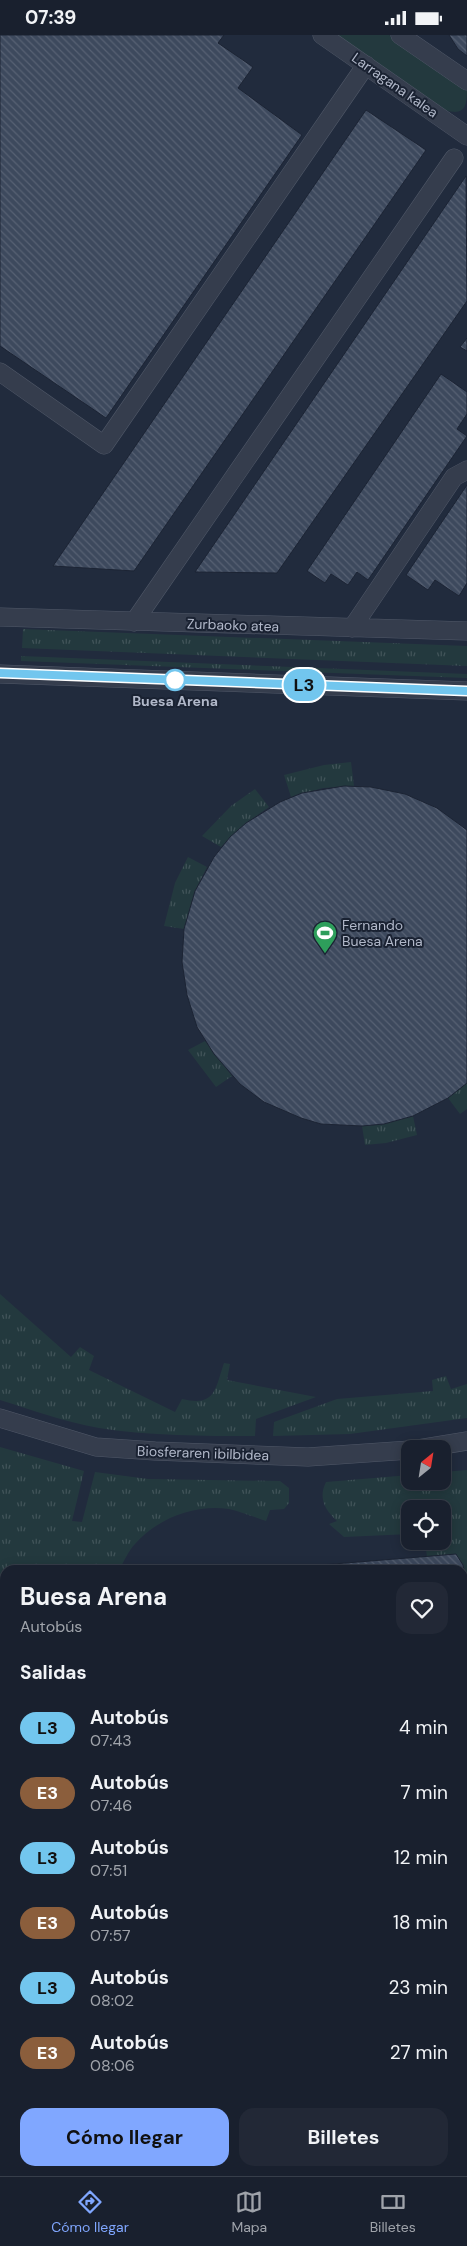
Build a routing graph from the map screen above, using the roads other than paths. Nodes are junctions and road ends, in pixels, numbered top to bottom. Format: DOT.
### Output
graph roads {
  1 [pos="322,35"];
  2 [pos="400,35"];
  3 [pos="366,65"];
  4 [pos="467,81"];
  5 [pos="467,136"];
  6 [pos="454,158"];
  7 [pos="0,372"];
  8 [pos="467,470"];
  9 [pos="0,617"];
  10 [pos="134,622"];
  11 [pos="352,628"];
  12 [pos="467,631"];
  13 [pos="0,673"];
  14 [pos="467,691"];
  15 [pos="0,1418"];
  16 [pos="464,1443"];
  17 [pos="451,1445"];
  18 [pos="401,1451"];
  1 -- 3 [label="street, Larragana kalea"];
  2 -- 4 [label="street"];
  3 -- 5 [label="street, Larragana kalea"];
  3 -- 7 [label="street"];
  6 -- 10 [label="street"];
  8 -- 11 [label="street"];
  9 -- 10 [label="street, Zurbaoko atea"];
  10 -- 11 [label="street, Zurbaoko atea"];
  11 -- 12 [label="street, Zurbaoko atea"];
  13 -- 14 [label="street"];
  15 -- 18 [label="street, Biosferaren ibilbidea"];
  16 -- 17 [label="street"];
}
